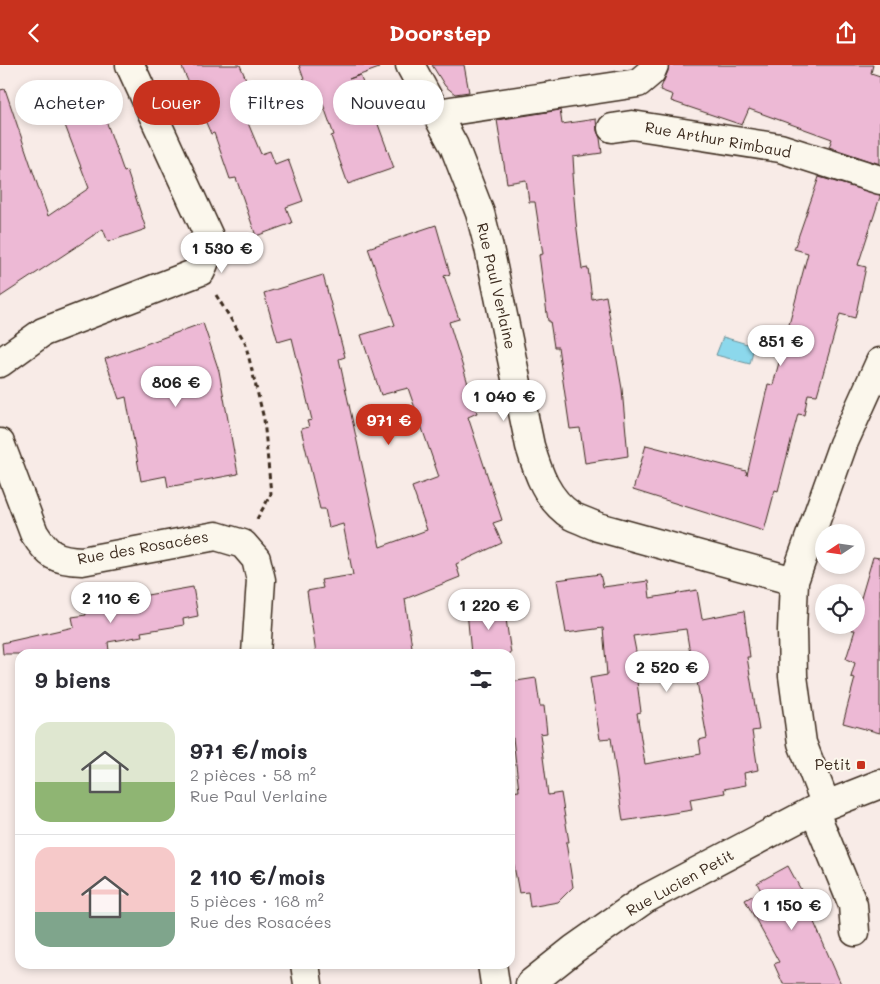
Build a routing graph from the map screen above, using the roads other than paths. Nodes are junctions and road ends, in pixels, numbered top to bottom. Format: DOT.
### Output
graph roads {
  1 [pos="130,65"];
  2 [pos="410,65"];
  3 [pos="654,65"];
  4 [pos="418,80"];
  5 [pos="444,112"];
  6 [pos="443,125"];
  7 [pos="612,129"];
  8 [pos="880,180"];
  9 [pos="880,362"];
  10 [pos="0,363"];
  11 [pos="0,443"];
  12 [pos="794,581"];
  13 [pos="256,649"];
  14 [pos="880,784"];
  15 [pos="820,807"];
  16 [pos="855,932"];
  17 [pos="306,969"];
  18 [pos="493,969"];
  19 [pos="308,984"];
  20 [pos="495,984"];
  21 [pos="530,984"];
  1 -- 10 [label="street"];
  2 -- 4 [label="street, Rue Paul Verlaine"];
  3 -- 5 [label="street"];
  6 -- 12 [label="street, Rue Paul Verlaine"];
  7 -- 8 [label="street, Rue Arthur Rimbaud"];
  9 -- 12 [label="street"];
  11 -- 13 [label="street, Rue des Rosacées"];
  12 -- 15 [label="street"];
  14 -- 15 [label="street, Rue Lucien Petit"];
  15 -- 16 [label="street"];
  15 -- 21 [label="street, Rue Lucien Petit"];
  17 -- 19 [label="street"];
  18 -- 20 [label="street"];
}
